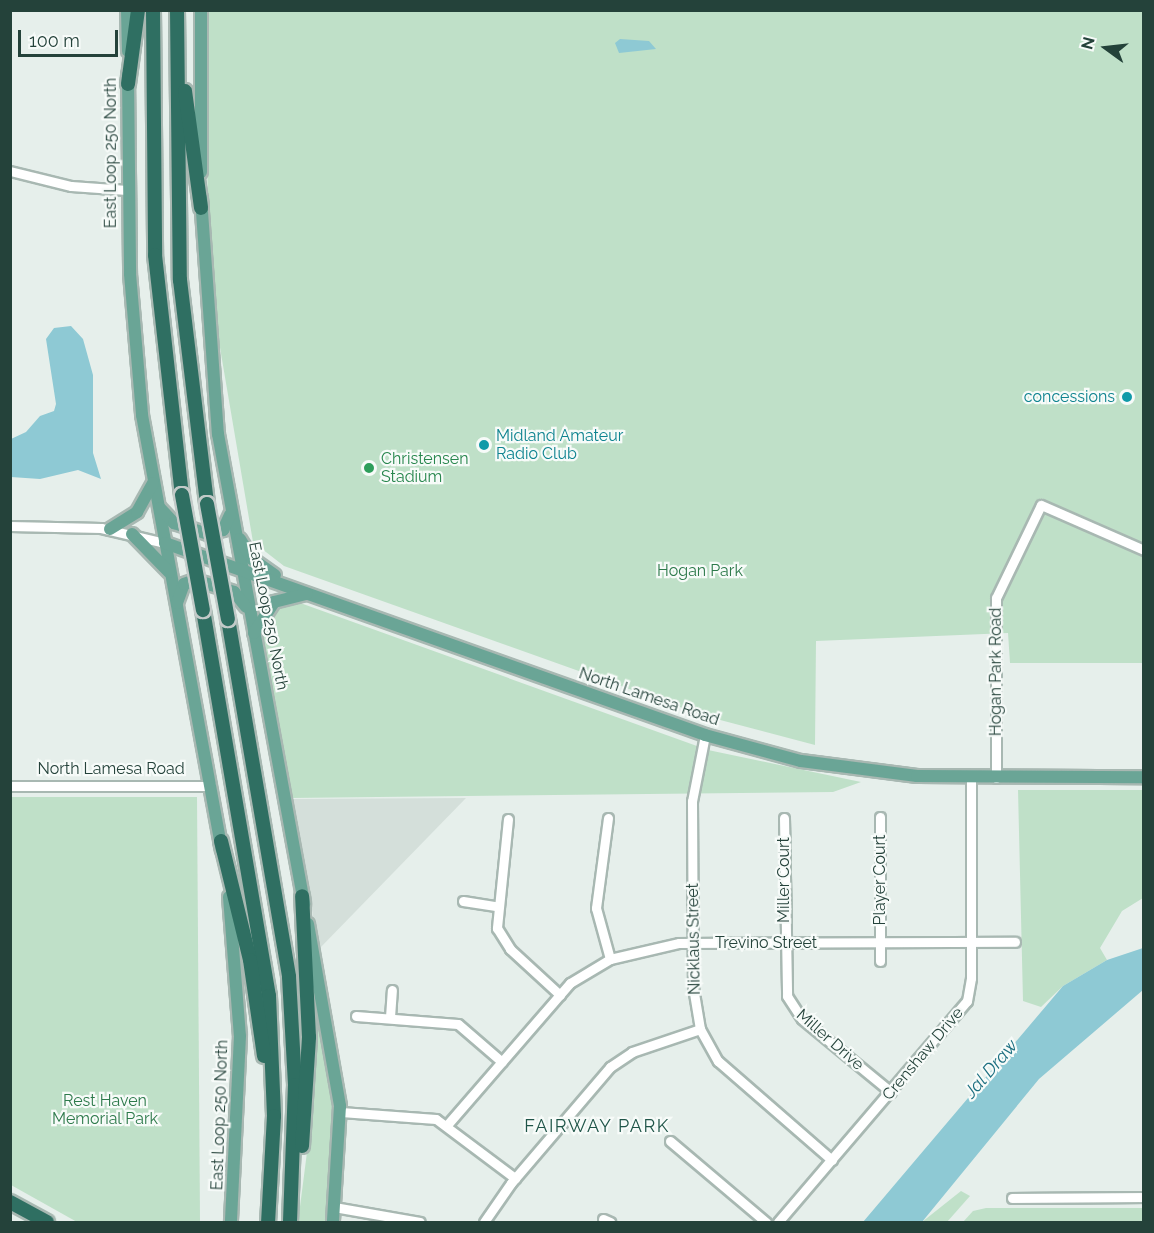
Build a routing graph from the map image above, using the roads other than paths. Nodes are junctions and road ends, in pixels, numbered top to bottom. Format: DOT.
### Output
graph roads {
  1 [pos="128,10"];
  2 [pos="138,10"];
  3 [pos="153,10"];
  4 [pos="177,10"];
  5 [pos="183,10"];
  6 [pos="201,10"];
  7 [pos="128,84"];
  8 [pos="10,171"];
  9 [pos="127,190"];
  10 [pos="201,208"];
  11 [pos="154,482"];
  12 [pos="156,496"];
  13 [pos="229,496"];
  14 [pos="233,521"];
  15 [pos="10,526"];
  16 [pos="110,529"];
  17 [pos="132,534"];
  18 [pos="165,543"];
  19 [pos="1143,550"];
  20 [pos="242,569"];
  21 [pos="170,573"];
  22 [pos="311,594"];
  23 [pos="176,605"];
  24 [pos="253,634"];
  25 [pos="705,735"];
  26 [pos="996,777"];
  27 [pos="1143,777"];
  28 [pos="971,778"];
  29 [pos="10,786"];
  30 [pos="211,786"];
  31 [pos="880,817"];
  32 [pos="783,818"];
  33 [pos="508,819"];
  34 [pos="608,819"];
  35 [pos="221,841"];
  36 [pos="302,896"];
  37 [pos="462,901"];
  38 [pos="496,906"];
  39 [pos="1015,942"];
  40 [pos="784,943"];
  41 [pos="880,943"];
  42 [pos="971,943"];
  43 [pos="693,944"];
  44 [pos="610,959"];
  45 [pos="880,961"];
  46 [pos="392,990"];
  47 [pos="560,995"];
  48 [pos="356,1016"];
  49 [pos="390,1017"];
  50 [pos="700,1029"];
  51 [pos="502,1062"];
  52 [pos="891,1092"];
  53 [pos="341,1112"];
  54 [pos="447,1125"];
  55 [pos="670,1141"];
  56 [pos="832,1160"];
  57 [pos="515,1178"];
  58 [pos="1143,1197"];
  59 [pos="1012,1198"];
  60 [pos="10,1202"];
  61 [pos="334,1207"];
  62 [pos="268,1221"];
  63 [pos="47,1222"];
  64 [pos="231,1222"];
  65 [pos="290,1222"];
  66 [pos="333,1222"];
  67 [pos="420,1222"];
  68 [pos="484,1222"];
  69 [pos="766,1222"];
  70 [pos="778,1222"];
  1 -- 7 [label="main road, East Loop 250 North"];
  2 -- 7 [label="highway"];
  3 -- 62 [label="highway, bridge"];
  4 -- 65 [label="highway, bridge"];
  5 -- 10 [label="highway"];
  6 -- 10 [label="main road, East Loop 250 North"];
  7 -- 9 [label="main road, East Loop 250 North"];
  8 -- 9 [label="street"];
  9 -- 11 [label="main road, East Loop 250 North"];
  10 -- 13 [label="main road, East Loop 250 North"];
  11 -- 12 [label="main road, East Loop 250 North"];
  11 -- 16 [label="main road"];
  12 -- 13 [label="main road"];
  12 -- 18 [label="main road, East Loop 250 North"];
  13 -- 14 [label="main road, East Loop 250 North"];
  14 -- 20 [label="main road, East Loop 250 North"];
  14 -- 22 [label="main road"];
  15 -- 16 [label="street"];
  16 -- 17 [label="street"];
  17 -- 18 [label="street"];
  17 -- 21 [label="main road"];
  18 -- 20 [label="main road, North Lamesa Road"];
  18 -- 21 [label="main road, East Loop 250 North"];
  19 -- 26 [label="street, Hogan Park Road"];
  20 -- 22 [label="main road, North Lamesa Road"];
  20 -- 24 [label="main road, East Loop 250 North"];
  21 -- 23 [label="main road, East Loop 250 North"];
  22 -- 24 [label="main road"];
  22 -- 25 [label="main road, North Lamesa Road"];
  23 -- 24 [label="main road"];
  23 -- 30 [label="main road, East Loop 250 North"];
  24 -- 36 [label="main road, East Loop 250 North"];
  25 -- 28 [label="main road, North Lamesa Road"];
  25 -- 43 [label="street, Nicklaus Street"];
  26 -- 27 [label="main road, North Lamesa Road"];
  26 -- 28 [label="main road, North Lamesa Road"];
  28 -- 42 [label="street, Crenshaw Drive"];
  29 -- 30 [label="street, North Lamesa Road"];
  30 -- 35 [label="main road, East Loop 250 North"];
  31 -- 41 [label="street, Player Court"];
  32 -- 40 [label="street, Miller Court"];
  33 -- 38 [label="street"];
  34 -- 44 [label="street"];
  35 -- 62 [label="highway"];
  35 -- 64 [label="main road, East Loop 250 North"];
  36 -- 53 [label="main road, East Loop 250 North"];
  36 -- 65 [label="highway"];
  37 -- 38 [label="street"];
  38 -- 47 [label="street"];
  39 -- 42 [label="street, Trevino Street"];
  40 -- 41 [label="street, Trevino Street"];
  40 -- 43 [label="street, Trevino Street"];
  40 -- 52 [label="street, Miller Drive"];
  41 -- 42 [label="street, Trevino Street"];
  41 -- 45 [label="street, Player Court"];
  42 -- 52 [label="street, Crenshaw Drive"];
  43 -- 44 [label="street, Trevino Street"];
  43 -- 50 [label="street, Nicklaus Street"];
  44 -- 47 [label="street, Trevino Street"];
  46 -- 49 [label="street"];
  47 -- 51 [label="street, Trevino Street"];
  48 -- 49 [label="street"];
  49 -- 51 [label="street"];
  50 -- 56 [label="street, Nicklaus Street"];
  50 -- 57 [label="street"];
  51 -- 54 [label="street, Trevino Street"];
  52 -- 56 [label="street, Crenshaw Drive"];
  53 -- 54 [label="street"];
  53 -- 61 [label="main road, East Loop 250 North"];
  54 -- 57 [label="street"];
  55 -- 69 [label="street"];
  56 -- 70 [label="street, Crenshaw Drive"];
  57 -- 68 [label="street"];
  58 -- 59 [label="street"];
  60 -- 63 [label="highway"];
  61 -- 66 [label="main road, East Loop 250 North"];
  61 -- 67 [label="street"];
}
